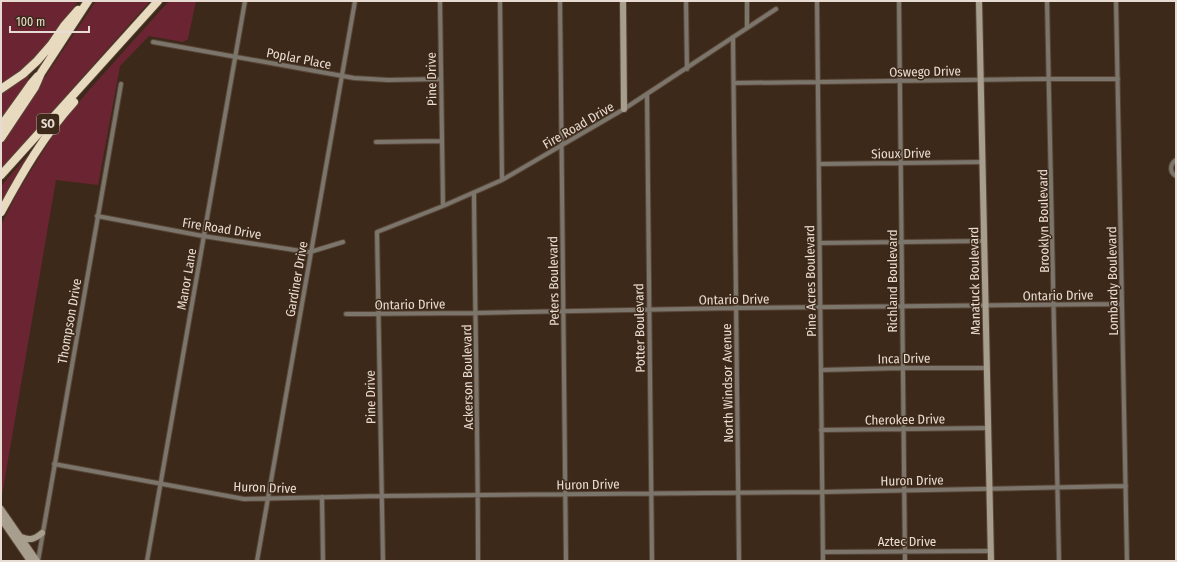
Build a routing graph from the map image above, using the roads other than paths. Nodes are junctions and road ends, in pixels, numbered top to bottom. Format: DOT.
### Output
graph roads {
  1 [pos="87,1"];
  2 [pos="158,1"];
  3 [pos="245,1"];
  4 [pos="355,1"];
  5 [pos="440,1"];
  6 [pos="500,1"];
  7 [pos="560,1"];
  8 [pos="623,1"];
  9 [pos="686,1"];
  10 [pos="747,1"];
  11 [pos="817,1"];
  12 [pos="899,1"];
  13 [pos="979,1"];
  14 [pos="1047,1"];
  15 [pos="1116,1"];
  16 [pos="776,9"];
  17 [pos="747,27"];
  18 [pos="734,37"];
  19 [pos="154,42"];
  20 [pos="235,56"];
  21 [pos="687,69"];
  22 [pos="95,72"];
  23 [pos="41,73"];
  24 [pos="342,76"];
  25 [pos="441,79"];
  26 [pos="1049,79"];
  27 [pos="1118,79"];
  28 [pos="981,80"];
  29 [pos="900,81"];
  30 [pos="818,82"];
  31 [pos="734,83"];
  32 [pos="121,84"];
  33 [pos="1,89"];
  34 [pos="647,94"];
  35 [pos="624,109"];
  36 [pos="1,126"];
  37 [pos="1,138"];
  38 [pos="376,142"];
  39 [pos="442,142"];
  40 [pos="562,146"];
  41 [pos="1176,160"];
  42 [pos="983,162"];
  43 [pos="900,163"];
  44 [pos="819,164"];
  45 [pos="1,176"];
  46 [pos="1176,176"];
  47 [pos="502,180"];
  48 [pos="474,193"];
  49 [pos="443,206"];
  50 [pos="1,212"];
  51 [pos="97,216"];
  52 [pos="377,232"];
  53 [pos="203,236"];
  54 [pos="984,241"];
  55 [pos="343,242"];
  56 [pos="902,242"];
  57 [pos="820,243"];
  58 [pos="310,252"];
  59 [pos="1122,304"];
  60 [pos="1054,305"];
  61 [pos="986,306"];
  62 [pos="902,307"];
  63 [pos="736,308"];
  64 [pos="820,308"];
  65 [pos="649,310"];
  66 [pos="563,311"];
  67 [pos="475,313"];
  68 [pos="346,314"];
  69 [pos="378,315"];
  70 [pos="902,368"];
  71 [pos="987,368"];
  72 [pos="821,370"];
  73 [pos="988,428"];
  74 [pos="903,429"];
  75 [pos="821,430"];
  76 [pos="54,464"];
  77 [pos="161,484"];
  78 [pos="1126,486"];
  79 [pos="1057,487"];
  80 [pos="989,489"];
  81 [pos="904,491"];
  82 [pos="738,492"];
  83 [pos="822,492"];
  84 [pos="651,493"];
  85 [pos="565,494"];
  86 [pos="478,495"];
  87 [pos="382,496"];
  88 [pos="322,497"];
  89 [pos="268,499"];
  90 [pos="1,508"];
  91 [pos="1,519"];
  92 [pos="42,533"];
  93 [pos="21,537"];
  94 [pos="905,551"];
  95 [pos="991,551"];
  96 [pos="823,552"];
  97 [pos="30,561"];
  98 [pos="37,561"];
  99 [pos="147,561"];
  100 [pos="257,561"];
  101 [pos="323,561"];
  102 [pos="383,561"];
  103 [pos="478,561"];
  104 [pos="566,561"];
  105 [pos="652,561"];
  106 [pos="738,561"];
  107 [pos="823,561"];
  108 [pos="905,561"];
  109 [pos="991,561"];
  110 [pos="1059,561"];
  111 [pos="1127,561"];
  1 -- 23 [label="highway, SO"];
  1 -- 33 [label="highway"];
  2 -- 22 [label="highway, SO"];
  3 -- 20 [label="street, Manor Lane"];
  4 -- 24 [label="street, Gardiner Drive"];
  5 -- 25 [label="street, Pine Drive"];
  6 -- 47 [label="street"];
  7 -- 40 [label="street, Peters Boulevard"];
  8 -- 35 [label="street"];
  9 -- 21 [label="street"];
  10 -- 17 [label="street"];
  11 -- 30 [label="street, Pine Acres Boulevard"];
  12 -- 29 [label="street, Richland Boulevard"];
  13 -- 28 [label="street, Manatuck Boulevard"];
  14 -- 26 [label="street, Brooklyn Boulevard"];
  15 -- 27 [label="street, Lombardy Boulevard"];
  16 -- 17 [label="street, Fire Road Drive"];
  17 -- 18 [label="street, Fire Road Drive"];
  18 -- 21 [label="street, Fire Road Drive"];
  18 -- 31 [label="street, North Windsor Avenue"];
  19 -- 20 [label="street, Poplar Place"];
  20 -- 24 [label="street, Poplar Place"];
  20 -- 53 [label="street, Manor Lane"];
  21 -- 34 [label="street, Fire Road Drive"];
  22 -- 45 [label="highway, SO"];
  22 -- 50 [label="highway"];
  23 -- 36 [label="highway, SO"];
  23 -- 37 [label="highway, SO"];
  24 -- 25 [label="street, Poplar Place"];
  24 -- 58 [label="street, Gardiner Drive"];
  25 -- 39 [label="street, Pine Drive"];
  26 -- 27 [label="street, Oswego Drive"];
  26 -- 28 [label="street, Oswego Drive"];
  26 -- 60 [label="street, Brooklyn Boulevard"];
  27 -- 59 [label="street, Lombardy Boulevard"];
  28 -- 29 [label="street, Oswego Drive"];
  28 -- 42 [label="street, Manatuck Boulevard"];
  29 -- 30 [label="street, Oswego Drive"];
  29 -- 43 [label="street, Richland Boulevard"];
  30 -- 31 [label="street, Oswego Drive"];
  30 -- 44 [label="street, Pine Acres Boulevard"];
  31 -- 63 [label="street, North Windsor Avenue"];
  32 -- 51 [label="street, Thompson Drive"];
  34 -- 35 [label="street, Fire Road Drive"];
  34 -- 65 [label="street, Potter Boulevard"];
  35 -- 40 [label="street, Fire Road Drive"];
  38 -- 39 [label="street"];
  39 -- 49 [label="street, Pine Drive"];
  40 -- 47 [label="street, Fire Road Drive"];
  40 -- 66 [label="street, Peters Boulevard"];
  41 -- 46 [label="street"];
  42 -- 43 [label="street, Sioux Drive"];
  42 -- 54 [label="street, Manatuck Boulevard"];
  43 -- 44 [label="street, Sioux Drive"];
  43 -- 56 [label="street, Richland Boulevard"];
  44 -- 57 [label="street, Pine Acres Boulevard"];
  47 -- 48 [label="street, Fire Road Drive"];
  48 -- 49 [label="street, Fire Road Drive"];
  48 -- 67 [label="street, Ackerson Boulevard"];
  49 -- 52 [label="street, Fire Road Drive"];
  51 -- 53 [label="street, Fire Road Drive"];
  51 -- 76 [label="street, Thompson Drive"];
  52 -- 69 [label="street, Pine Drive"];
  53 -- 58 [label="street, Fire Road Drive"];
  53 -- 77 [label="street, Manor Lane"];
  54 -- 56 [label="street"];
  54 -- 61 [label="street, Manatuck Boulevard"];
  55 -- 58 [label="street, Fire Road Drive"];
  56 -- 57 [label="street"];
  56 -- 62 [label="street, Richland Boulevard"];
  57 -- 64 [label="street, Pine Acres Boulevard"];
  58 -- 89 [label="street, Gardiner Drive"];
  59 -- 60 [label="street, Ontario Drive"];
  59 -- 78 [label="street, Lombardy Boulevard"];
  60 -- 61 [label="street, Ontario Drive"];
  60 -- 79 [label="street, Brooklyn Boulevard"];
  61 -- 62 [label="street, Ontario Drive"];
  61 -- 71 [label="street, Manatuck Boulevard"];
  62 -- 64 [label="street, Ontario Drive"];
  62 -- 70 [label="street, Richland Boulevard"];
  63 -- 64 [label="street, Ontario Drive"];
  63 -- 65 [label="street, Ontario Drive"];
  63 -- 82 [label="street, North Windsor Avenue"];
  64 -- 72 [label="street, Pine Acres Boulevard"];
  65 -- 66 [label="street, Ontario Drive"];
  65 -- 84 [label="street, Potter Boulevard"];
  66 -- 67 [label="street, Ontario Drive"];
  66 -- 85 [label="street, Peters Boulevard"];
  67 -- 69 [label="street, Ontario Drive"];
  67 -- 86 [label="street, Ackerson Boulevard"];
  68 -- 69 [label="street, Ontario Drive"];
  69 -- 87 [label="street, Pine Drive"];
  70 -- 71 [label="street, Inca Drive"];
  70 -- 72 [label="street, Inca Drive"];
  70 -- 74 [label="street, Richland Boulevard"];
  71 -- 73 [label="street, Manatuck Boulevard"];
  72 -- 75 [label="street, Pine Acres Boulevard"];
  73 -- 74 [label="street, Cherokee Drive"];
  73 -- 80 [label="street, Manatuck Boulevard"];
  74 -- 75 [label="street, Cherokee Drive"];
  74 -- 81 [label="street, Richland Boulevard"];
  75 -- 83 [label="street, Pine Acres Boulevard"];
  76 -- 77 [label="street, Huron Drive"];
  76 -- 92 [label="street, Thompson Drive"];
  77 -- 89 [label="street, Huron Drive"];
  77 -- 99 [label="street, Manor Lane"];
  78 -- 79 [label="street, Huron Drive"];
  78 -- 111 [label="street, Lombardy Boulevard"];
  79 -- 80 [label="street, Huron Drive"];
  79 -- 110 [label="street, Brooklyn Boulevard"];
  80 -- 81 [label="street, Huron Drive"];
  80 -- 95 [label="street, Manatuck Boulevard"];
  81 -- 83 [label="street, Huron Drive"];
  81 -- 94 [label="street, Richland Boulevard"];
  82 -- 83 [label="street, Huron Drive"];
  82 -- 84 [label="street, Huron Drive"];
  82 -- 106 [label="street, North Windsor Avenue"];
  83 -- 96 [label="street, Pine Acres Boulevard"];
  84 -- 85 [label="street, Huron Drive"];
  84 -- 105 [label="street, Potter Boulevard"];
  85 -- 86 [label="street, Huron Drive"];
  85 -- 104 [label="street, Peters Boulevard"];
  86 -- 87 [label="street, Huron Drive"];
  86 -- 103 [label="street, Ackerson Boulevard"];
  87 -- 88 [label="street, Huron Drive"];
  87 -- 102 [label="street, Pine Drive"];
  88 -- 89 [label="street, Huron Drive"];
  88 -- 101 [label="street"];
  89 -- 100 [label="street, Gardiner Drive"];
  90 -- 93 [label="street"];
  91 -- 97 [label="street"];
  92 -- 93 [label="street"];
  92 -- 98 [label="street, Thompson Drive"];
  93 -- 98 [label="street"];
  94 -- 95 [label="street, Aztec Drive"];
  94 -- 96 [label="street, Aztec Drive"];
  94 -- 108 [label="street, Richland Boulevard"];
  95 -- 109 [label="street, Manatuck Boulevard"];
  96 -- 107 [label="street, Pine Acres Boulevard"];
}
